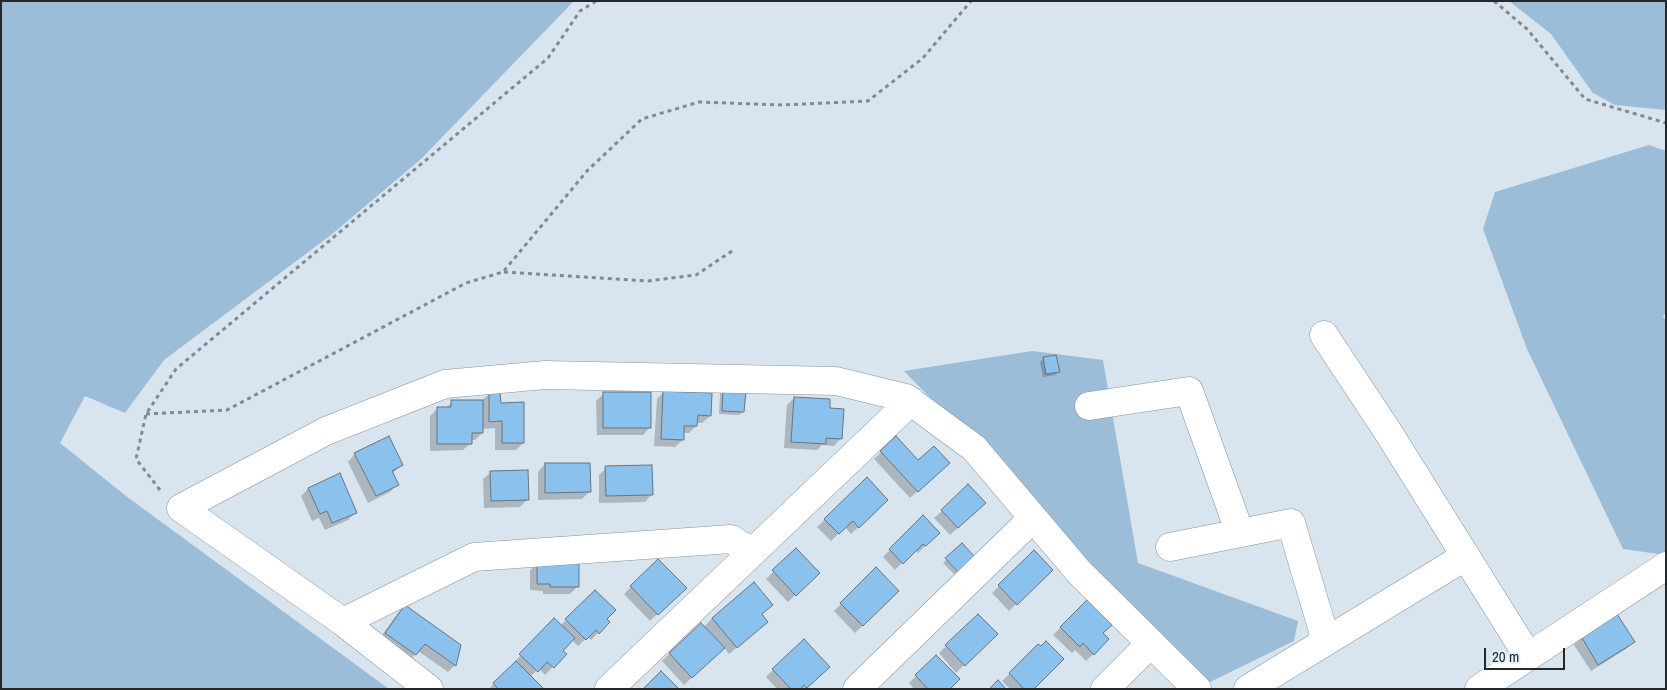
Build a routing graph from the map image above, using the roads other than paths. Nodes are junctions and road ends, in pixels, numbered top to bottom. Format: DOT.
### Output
graph roads {
  1 [pos="1324,335"];
  2 [pos="911,401"];
  3 [pos="1089,406"];
  4 [pos="1033,518"];
  5 [pos="1240,533"];
  6 [pos="1170,547"];
  7 [pos="752,552"];
  8 [pos="1466,556"];
  9 [pos="1666,566"];
  10 [pos="343,622"];
  11 [pos="1326,641"];
  12 [pos="1151,643"];
  13 [pos="1528,656"];
  14 [pos="429,689"];
  15 [pos="609,689"];
  16 [pos="857,689"];
  17 [pos="1105,689"];
  18 [pos="1197,689"];
  19 [pos="1248,689"];
  20 [pos="1479,689"];
  1 -- 8 [label="street"];
  2 -- 4 [label="street"];
  2 -- 7 [label="street"];
  2 -- 10 [label="street"];
  3 -- 5 [label="street"];
  4 -- 12 [label="street"];
  4 -- 16 [label="street"];
  5 -- 6 [label="street"];
  5 -- 11 [label="street"];
  7 -- 10 [label="street"];
  7 -- 15 [label="street"];
  8 -- 11 [label="street"];
  8 -- 13 [label="street"];
  9 -- 13 [label="street"];
  10 -- 14 [label="street"];
  11 -- 19 [label="street"];
  12 -- 17 [label="street"];
  12 -- 18 [label="street"];
  13 -- 20 [label="street"];
}
